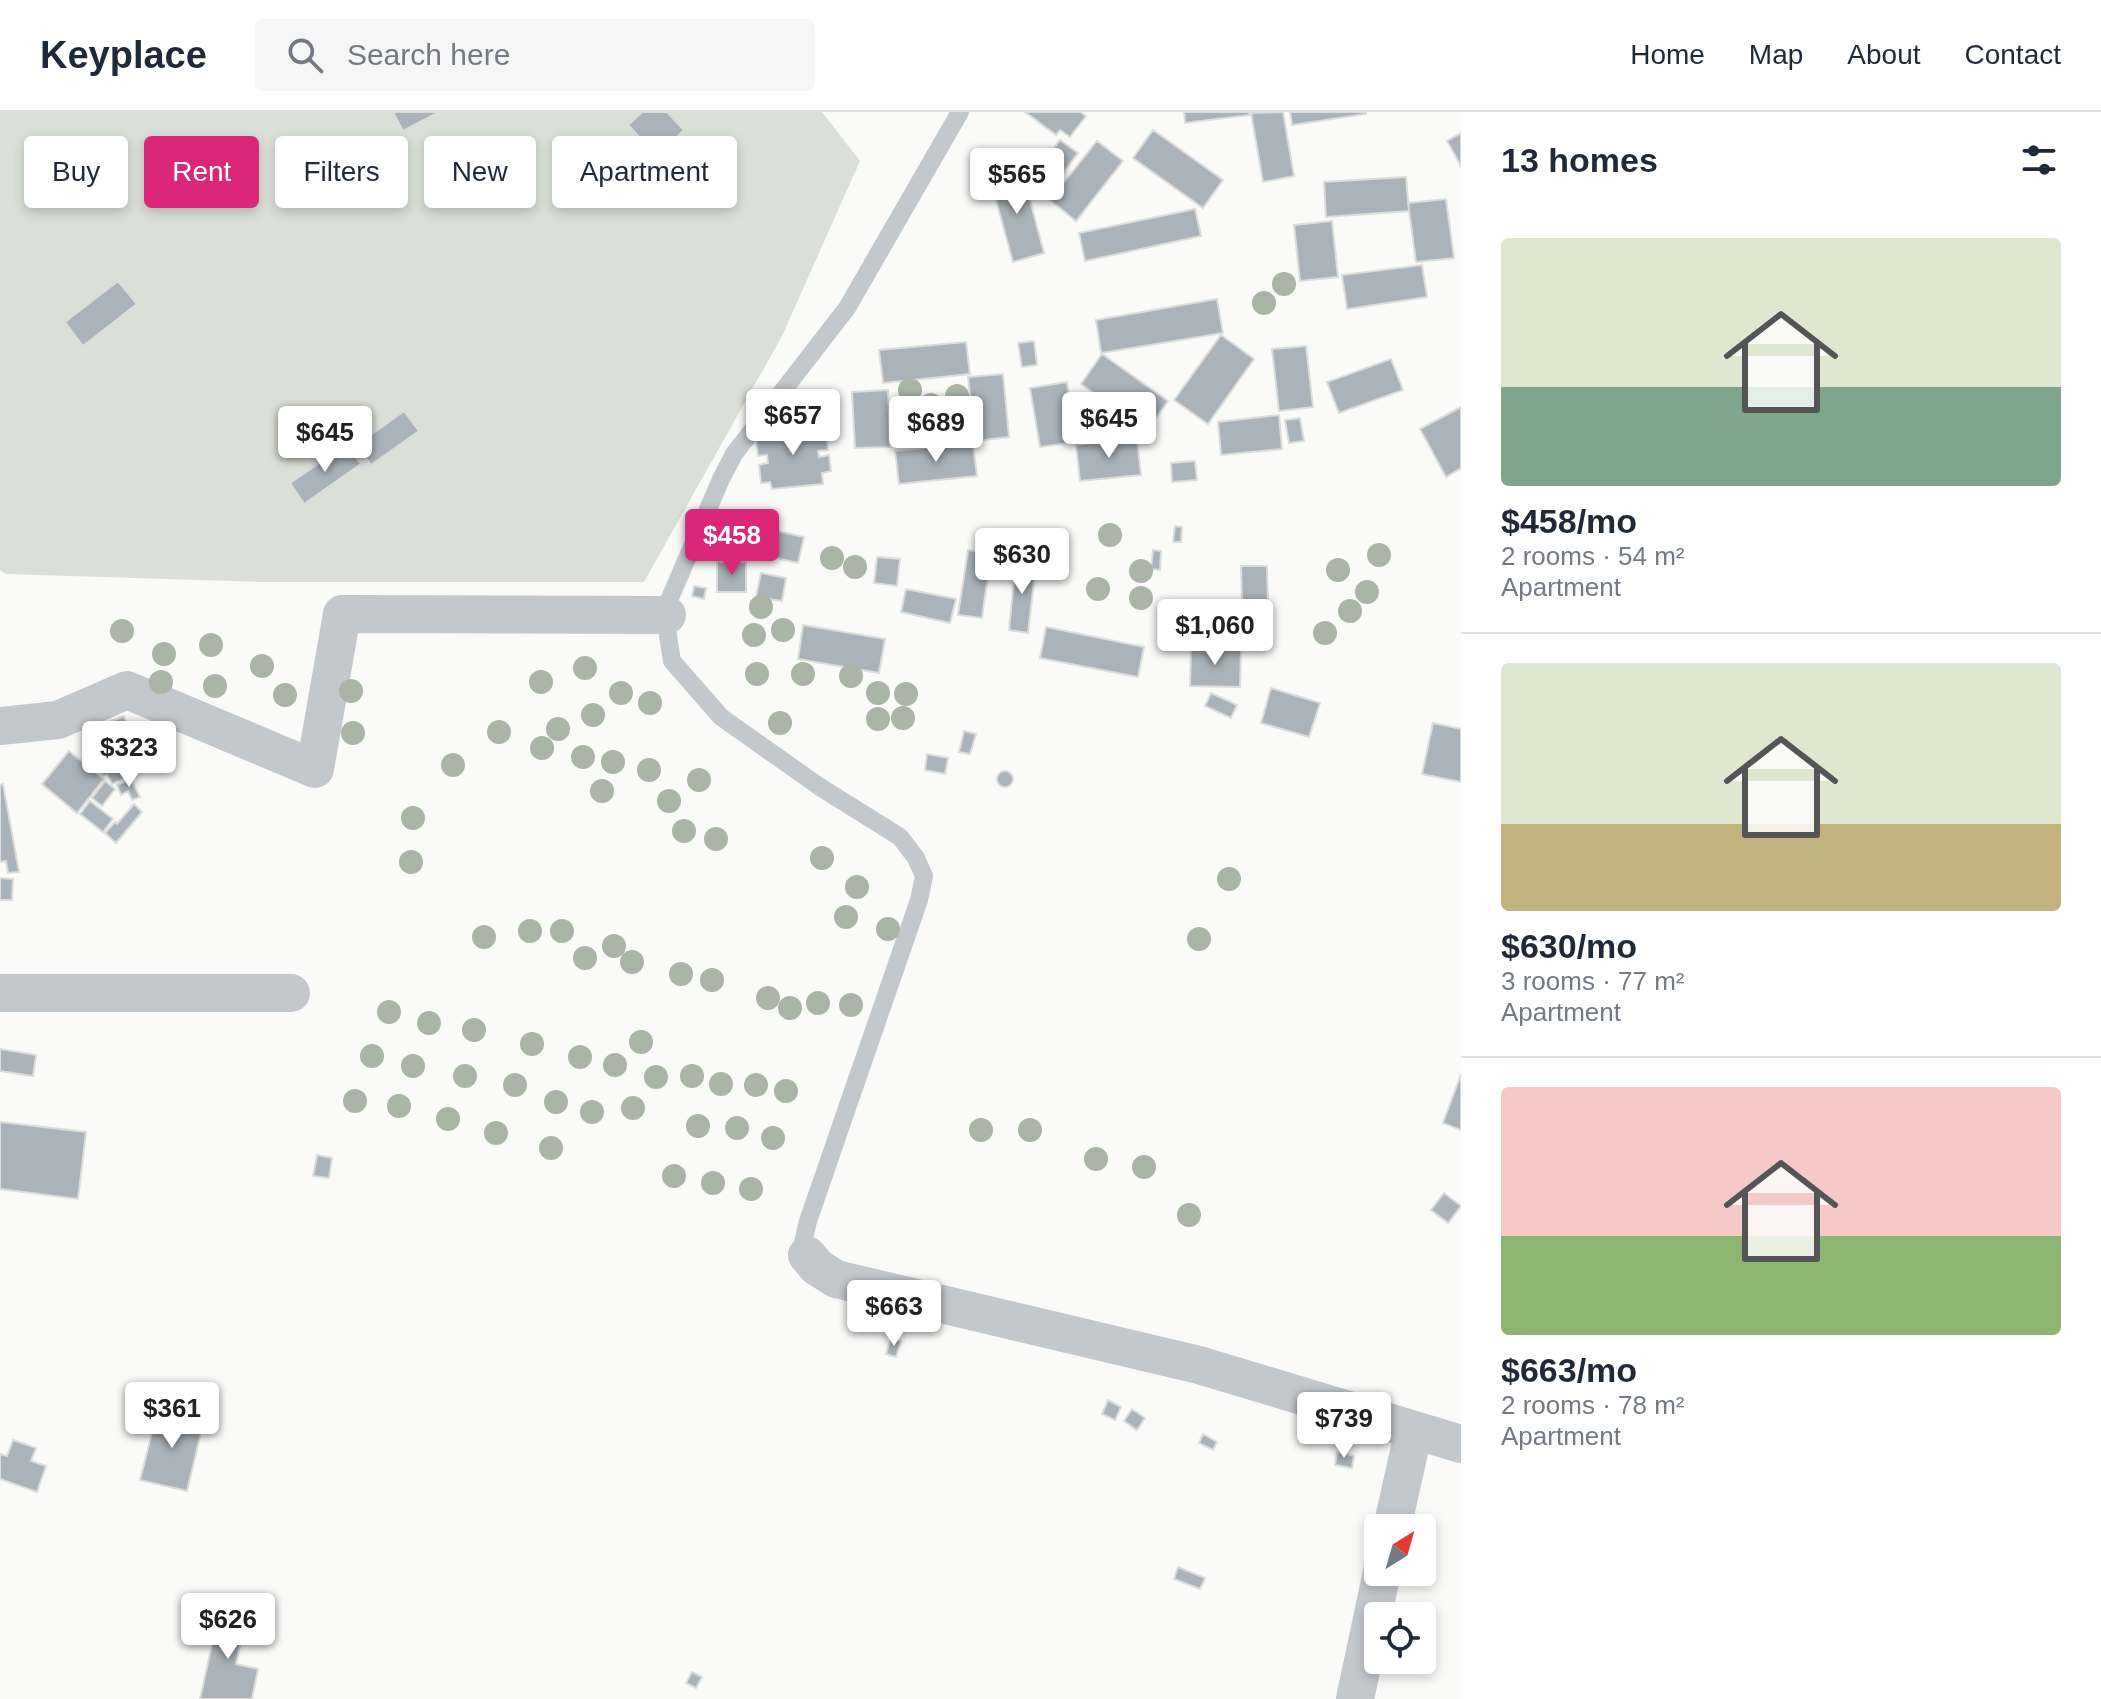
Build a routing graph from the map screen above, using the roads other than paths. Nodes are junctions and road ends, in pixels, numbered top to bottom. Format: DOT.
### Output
graph roads {
  1 [pos="960,112"];
  2 [pos="667,615"];
  3 [pos="0,726"];
  4 [pos="0,993"];
  5 [pos="291,993"];
  6 [pos="807,1255"];
  7 [pos="1414,1430"];
  8 [pos="1461,1444"];
  9 [pos="1395,1514"];
  10 [pos="1379,1586"];
  11 [pos="1355,1699"];
  1 -- 2 [label="lane"];
  2 -- 3 [label="street"];
  2 -- 6 [label="lane"];
  4 -- 5 [label="street"];
  6 -- 7 [label="street"];
  7 -- 8 [label="street"];
  7 -- 9 [label="street"];
  10 -- 11 [label="street"];
}
